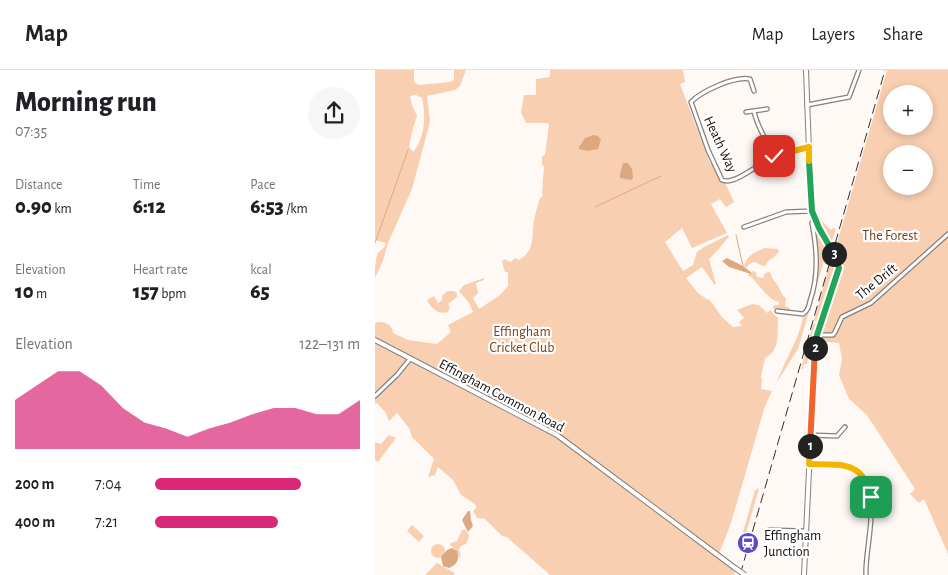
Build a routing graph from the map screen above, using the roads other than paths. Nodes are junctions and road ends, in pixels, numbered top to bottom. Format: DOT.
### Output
graph roads {
  1 [pos="806,70"];
  2 [pos="859,70"];
  3 [pos="754,91"];
  4 [pos="807,105"];
  5 [pos="767,109"];
  6 [pos="754,111"];
  7 [pos="746,112"];
  8 [pos="809,147"];
  9 [pos="774,156"];
  10 [pos="812,211"];
  11 [pos="815,218"];
  12 [pos="744,227"];
  13 [pos="948,234"];
  14 [pos="777,310"];
  15 [pos="817,335"];
  16 [pos="375,340"];
  17 [pos="410,359"];
  18 [pos="375,396"];
  19 [pos="845,427"];
  20 [pos="810,436"];
  21 [pos="809,464"];
  22 [pos="769,530"];
  23 [pos="805,531"];
  24 [pos="745,575"];
  25 [pos="803,575"];
  26 [pos="867,575"];
  1 -- 4 [label="street"];
  2 -- 4 [label="street"];
  3 -- 9 [label="street, Heath Way"];
  4 -- 8 [label="street"];
  5 -- 6 [label="street"];
  6 -- 7 [label="street"];
  6 -- 9 [label="street"];
  8 -- 9 [label="street, Heath Way"];
  8 -- 10 [label="street"];
  10 -- 11 [label="street"];
  10 -- 12 [label="street"];
  11 -- 14 [label="street"];
  11 -- 15 [label="street, bridge"];
  13 -- 15 [label="street, The Drift"];
  15 -- 20 [label="street"];
  16 -- 17 [label="street, Effingham Common Road"];
  17 -- 18 [label="street"];
  17 -- 24 [label="street, Effingham Common Road, bridge"];
  19 -- 20 [label="street"];
  20 -- 21 [label="street"];
  21 -- 23 [label="street"];
  21 -- 26 [label="street"];
  22 -- 23 [label="street"];
  23 -- 25 [label="street"];
}
